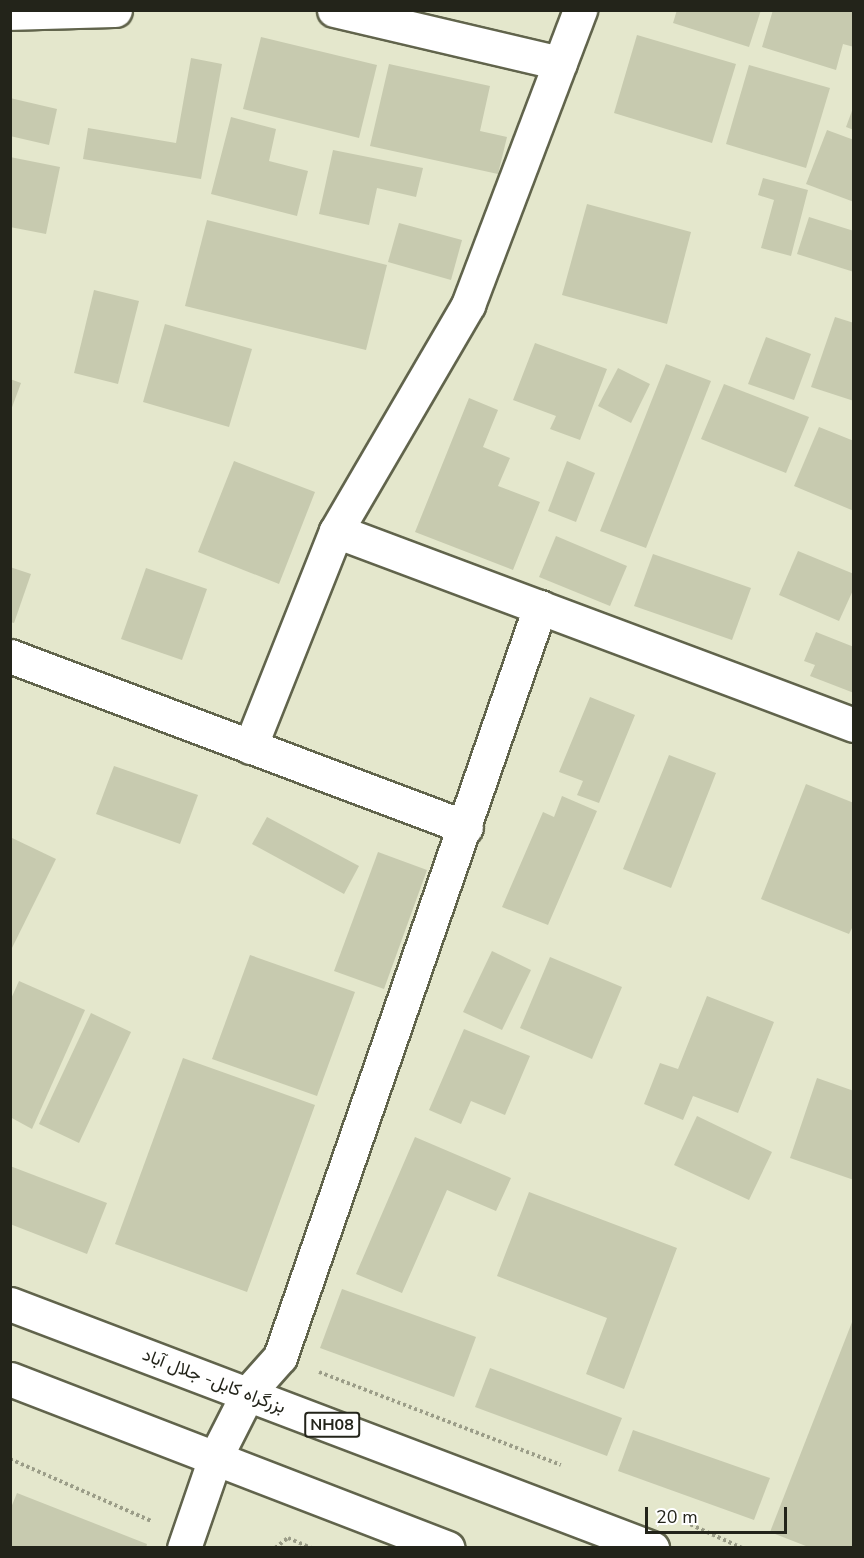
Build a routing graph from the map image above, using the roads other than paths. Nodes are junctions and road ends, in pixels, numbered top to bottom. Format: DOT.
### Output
graph roads {
  1 [pos="115,10"];
  2 [pos="334,10"];
  3 [pos="579,10"];
  4 [pos="10,13"];
  5 [pos="560,63"];
  6 [pos="336,531"];
  7 [pos="540,607"];
  8 [pos="10,656"];
  9 [pos="854,725"];
  10 [pos="250,747"];
  11 [pos="466,827"];
  12 [pos="10,1304"];
  13 [pos="10,1379"];
  14 [pos="248,1393"];
  15 [pos="215,1458"];
  16 [pos="185,1542"];
  17 [pos="448,1548"];
  18 [pos="652,1548"];
  1 -- 4 [label="main road"];
  2 -- 5 [label="main road"];
  3 -- 5 [label="main road"];
  5 -- 6 [label="main road"];
  6 -- 7 [label="main road"];
  6 -- 10 [label="main road"];
  7 -- 9 [label="main road"];
  7 -- 11 [label="main road"];
  8 -- 10 [label="main road"];
  10 -- 11 [label="main road"];
  11 -- 14 [label="main road"];
  12 -- 14 [label="main road, بزرگراه کابل- جلال آباد / NH08"];
  13 -- 15 [label="main road"];
  14 -- 15 [label="main road"];
  14 -- 18 [label="main road, بزرگراه کابل- جلال آباد / NH08"];
  15 -- 16 [label="main road"];
  15 -- 17 [label="main road"];
}
